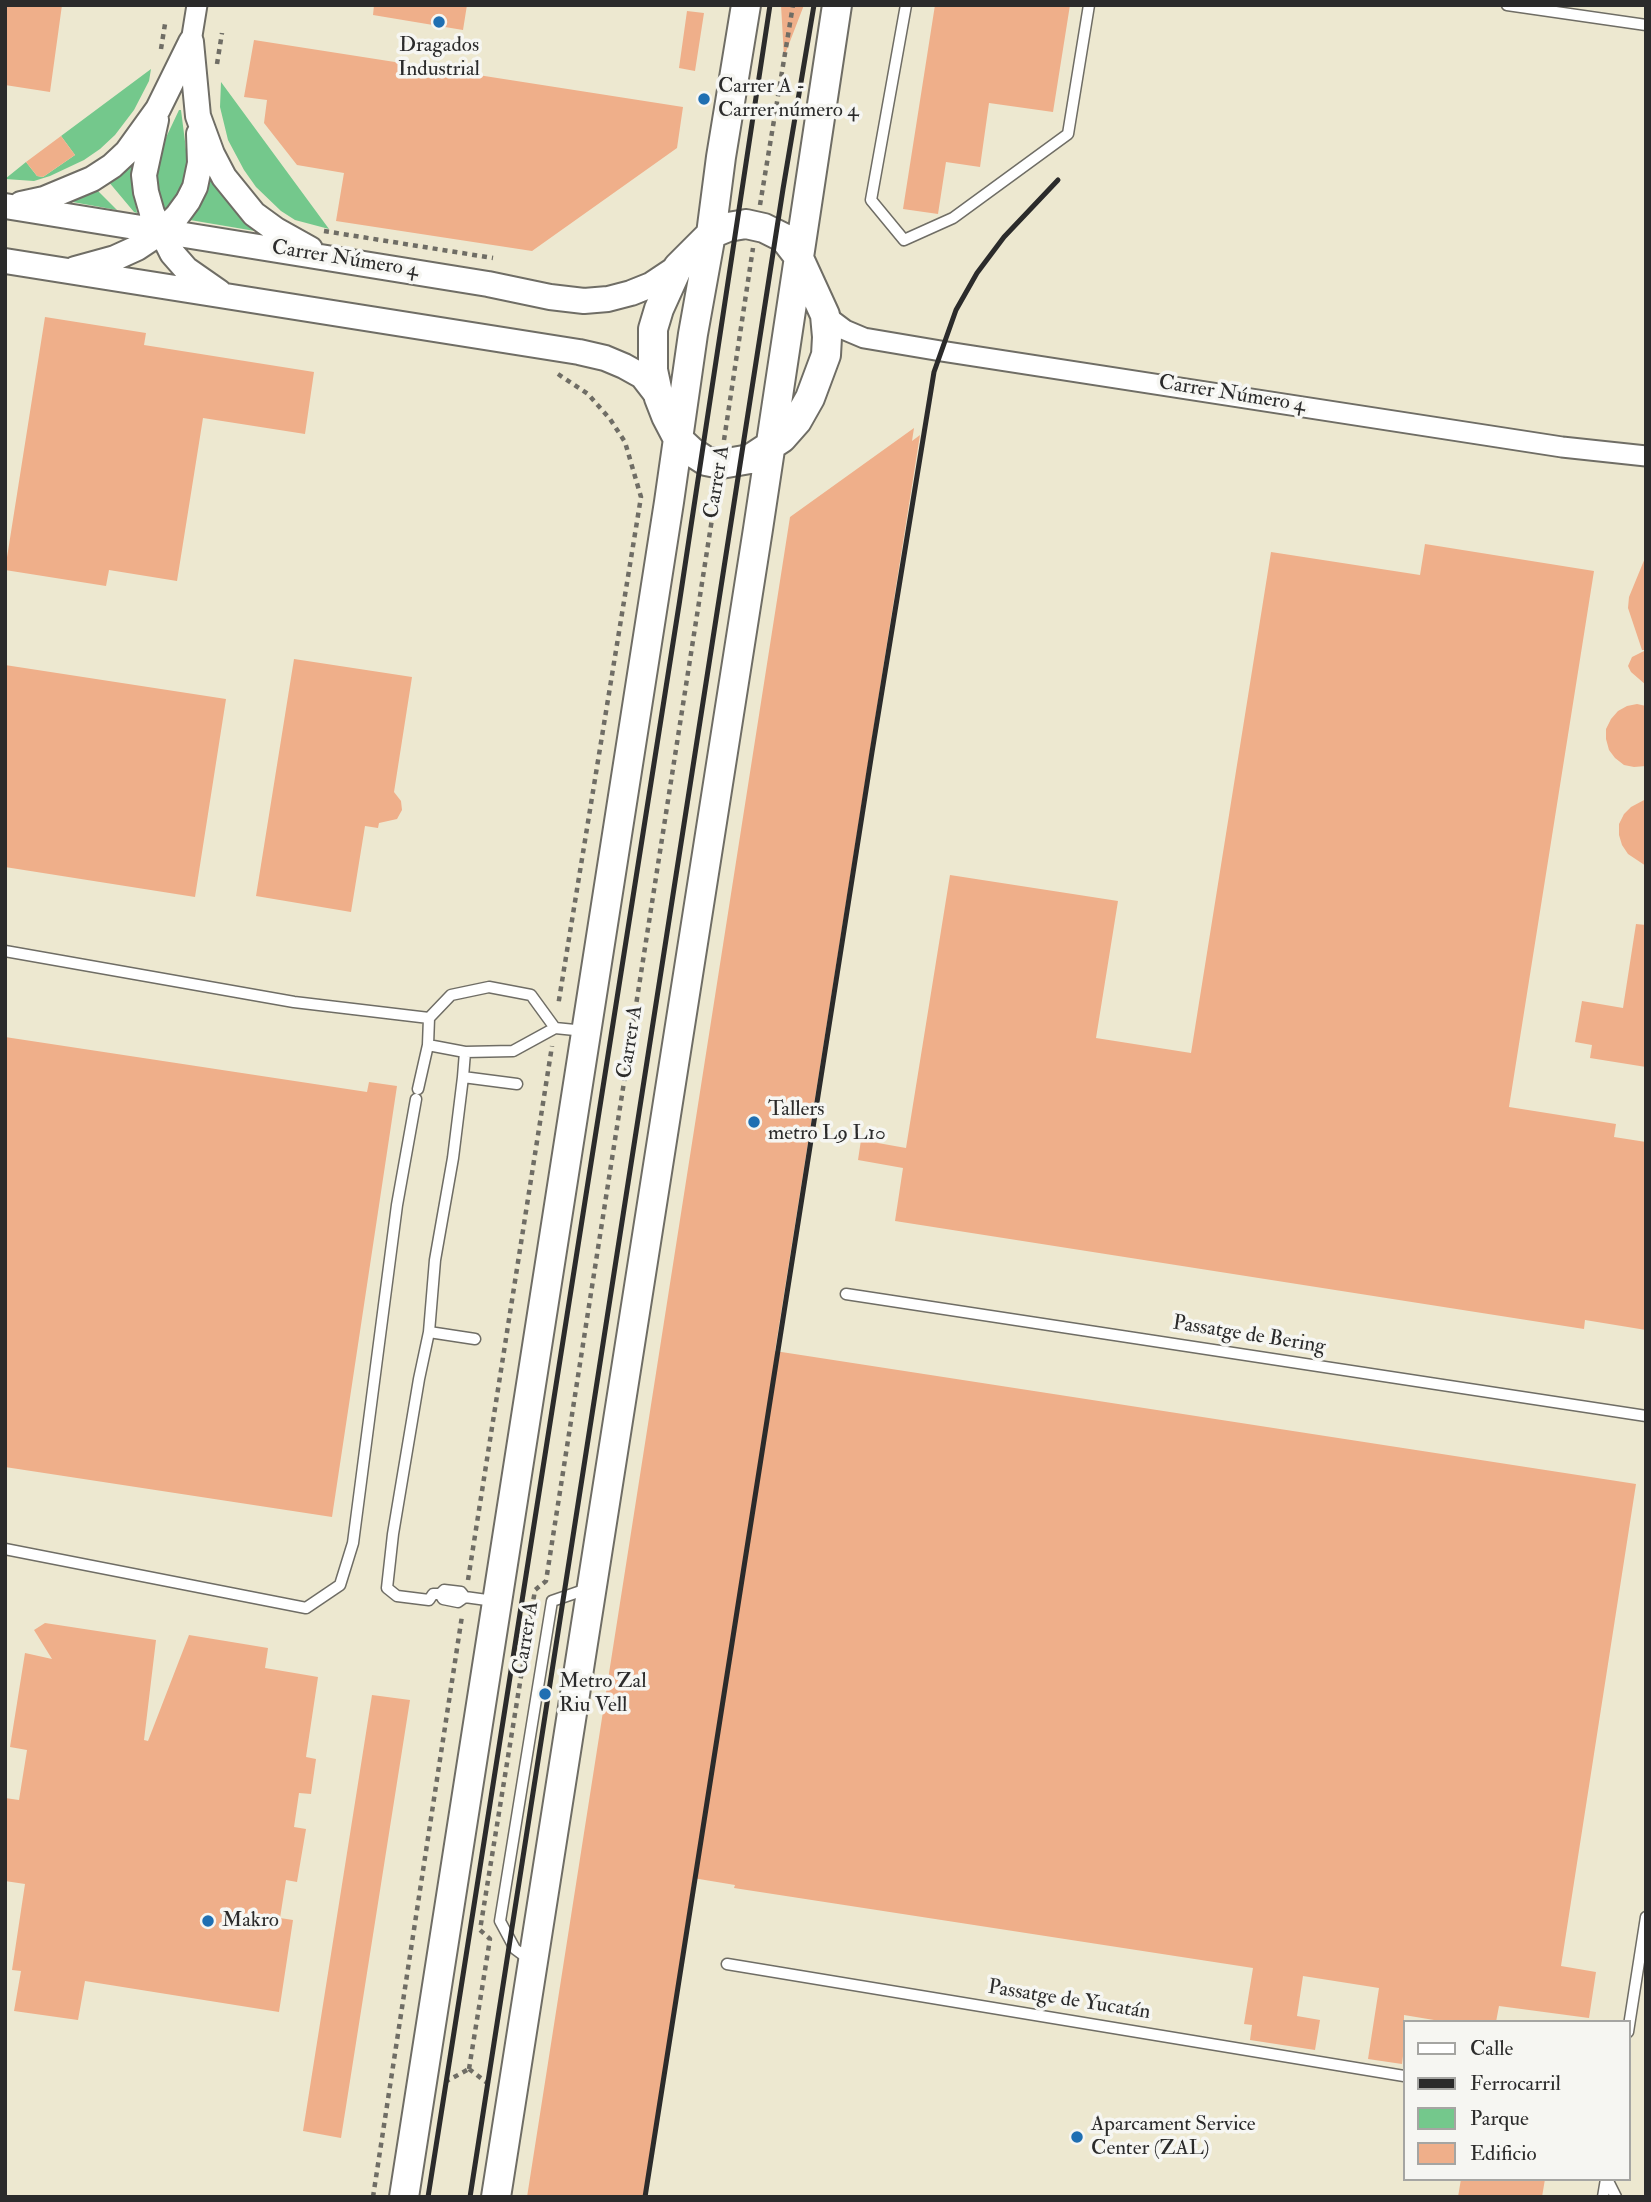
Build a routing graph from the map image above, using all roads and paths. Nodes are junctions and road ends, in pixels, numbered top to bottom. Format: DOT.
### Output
graph roads {
  1 [pos="197,5"];
  2 [pos="746,5"];
  3 [pos="793,5"];
  4 [pos="837,5"];
  5 [pos="906,5"];
  6 [pos="1089,5"];
  7 [pos="1507,5"];
  8 [pos="165,24"];
  9 [pos="1646,25"];
  10 [pos="191,42"];
  11 [pos="160,50"];
  12 [pos="158,109"];
  13 [pos="198,116"];
  14 [pos="9,206"];
  15 [pos="756,227"];
  16 [pos="316,230"];
  17 [pos="161,232"];
  18 [pos="711,234"];
  19 [pos="324,256"];
  20 [pos="798,256"];
  21 [pos="493,258"];
  22 [pos="5,261"];
  23 [pos="678,267"];
  24 [pos="69,271"];
  25 [pos="226,297"];
  26 [pos="825,315"];
  27 [pos="550,371"];
  28 [pos="659,398"];
  29 [pos="678,439"];
  30 [pos="770,448"];
  31 [pos="1646,456"];
  32 [pos="721,464"];
  33 [pos="5,951"];
  34 [pos="429,1018"];
  35 [pos="555,1028"];
  36 [pos="587,1032"];
  37 [pos="428,1045"];
  38 [pos="465,1052"];
  39 [pos="463,1077"];
  40 [pos="517,1084"];
  41 [pos="846,1294"];
  42 [pos="429,1332"];
  43 [pos="475,1339"];
  44 [pos="1646,1416"];
  45 [pos="5,1549"];
  46 [pos="592,1587"];
  47 [pos="465,1597"];
  48 [pos="497,1601"];
  49 [pos="1646,1917"];
  50 [pos="533,1963"];
  51 [pos="727,1964"];
  52 [pos="1630,2020"];
  53 [pos="469,2069"];
  54 [pos="1402,2076"];
  55 [pos="1607,2181"];
  56 [pos="373,2197"];
  57 [pos="404,2197"];
  58 [pos="496,2197"];
  59 [pos="1616,2197"];
  1 -- 10 [label="street"];
  2 -- 18 [label="main road, Carrer A"];
  3 -- 15 [label="path, Carrer A"];
  4 -- 20 [label="main road"];
  5 -- 6 [label="lane"];
  7 -- 9 [label="lane"];
  8 -- 11 [label="path"];
  10 -- 12 [label="street"];
  10 -- 13 [label="street"];
  12 -- 14 [label="street"];
  12 -- 17 [label="street"];
  13 -- 17 [label="street"];
  13 -- 19 [label="street"];
  14 -- 17 [label="street, Carrer Número 4"];
  15 -- 18 [label="main road"];
  15 -- 20 [label="main road"];
  15 -- 32 [label="path, Carrer A"];
  16 -- 21 [label="path, Carrer Número 4"];
  17 -- 19 [label="street, Carrer Número 4"];
  17 -- 24 [label="street"];
  17 -- 25 [label="street"];
  18 -- 23 [label="main road"];
  18 -- 29 [label="main road, Carrer A"];
  19 -- 23 [label="street, Carrer Número 4"];
  20 -- 26 [label="main road"];
  20 -- 30 [label="main road"];
  22 -- 24 [label="street"];
  23 -- 28 [label="main road"];
  24 -- 25 [label="street"];
  25 -- 28 [label="street"];
  26 -- 30 [label="main road"];
  26 -- 31 [label="street, Carrer Número 4"];
  27 -- 35 [label="path"];
  28 -- 29 [label="main road"];
  29 -- 32 [label="main road"];
  29 -- 36 [label="main road, Carrer A"];
  30 -- 32 [label="main road"];
  30 -- 46 [label="main road"];
  32 -- 53 [label="path, Carrer A"];
  33 -- 34 [label="lane"];
  34 -- 35 [label="lane"];
  34 -- 37 [label="lane"];
  35 -- 36 [label="lane"];
  35 -- 38 [label="lane"];
  35 -- 47 [label="path"];
  36 -- 48 [label="main road, Carrer A"];
  37 -- 38 [label="lane"];
  37 -- 45 [label="lane"];
  38 -- 39 [label="lane"];
  39 -- 40 [label="lane"];
  39 -- 42 [label="lane"];
  41 -- 44 [label="lane, Passatge de Bering"];
  42 -- 43 [label="lane"];
  42 -- 47 [label="lane"];
  46 -- 50 [label="main road"];
  46 -- 50 [label="lane"];
  47 -- 48 [label="lane"];
  47 -- 56 [label="path"];
  48 -- 57 [label="main road, Carrer A"];
  49 -- 52 [label="lane"];
  50 -- 58 [label="main road"];
  51 -- 54 [label="lane, Passatge de Yucatán"];
  55 -- 59 [label="lane"];
}
